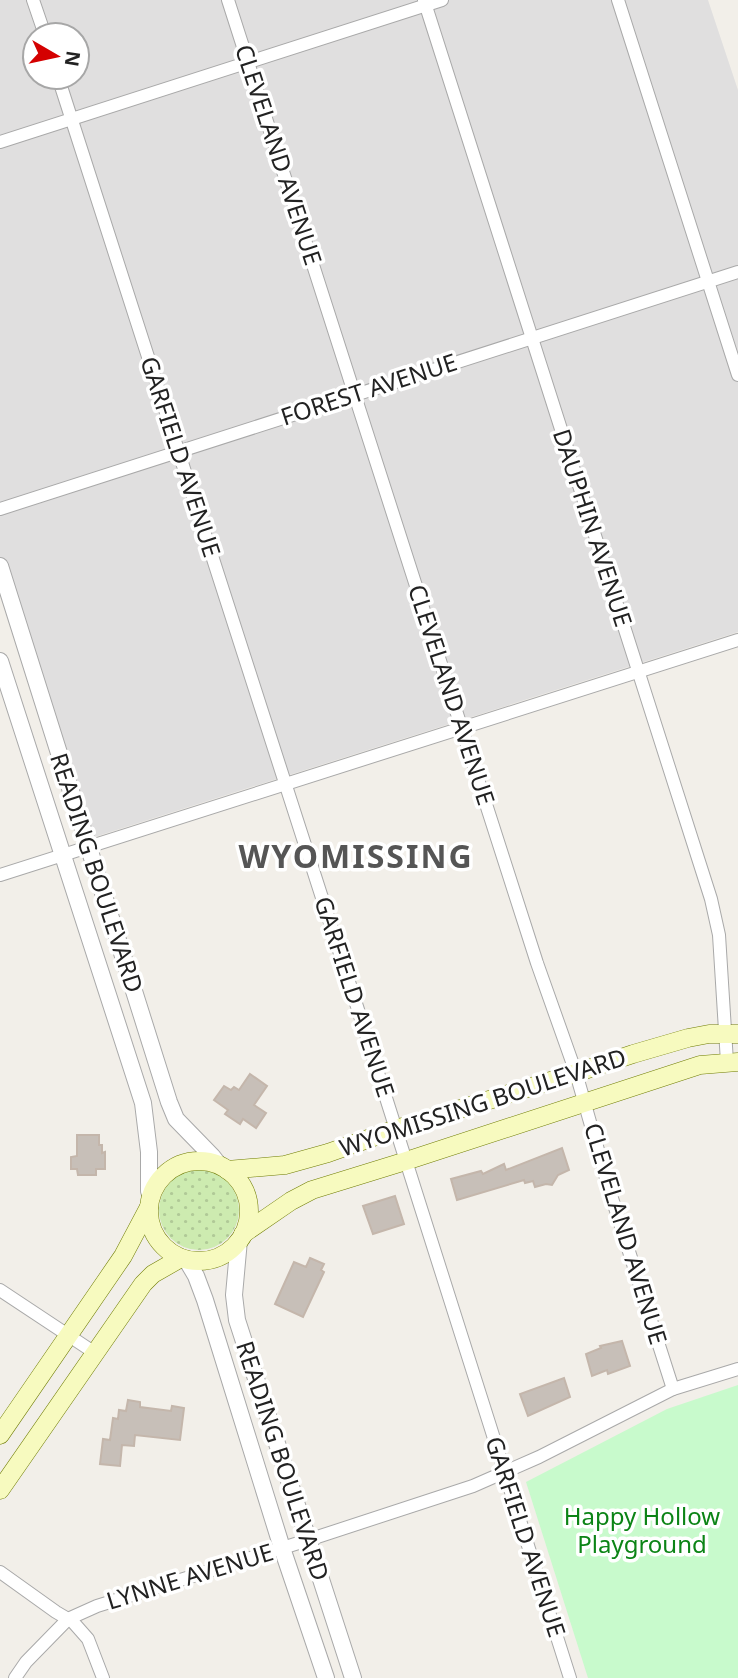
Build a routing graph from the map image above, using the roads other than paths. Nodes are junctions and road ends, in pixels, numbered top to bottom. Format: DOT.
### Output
graph roads {
  1 [pos="33,0"];
  2 [pos="228,0"];
  3 [pos="442,0"];
  4 [pos="618,0"];
  5 [pos="425,3"];
  6 [pos="40,21"];
  7 [pos="248,62"];
  8 [pos="63,91"];
  9 [pos="72,119"];
  10 [pos="0,142"];
  11 [pos="738,272"];
  12 [pos="708,282"];
  13 [pos="532,338"];
  14 [pos="738,375"];
  15 [pos="355,395"];
  16 [pos="177,452"];
  17 [pos="0,509"];
  18 [pos="0,566"];
  19 [pos="738,640"];
  20 [pos="0,661"];
  21 [pos="638,672"];
  22 [pos="461,728"];
  23 [pos="286,785"];
  24 [pos="88,847"];
  25 [pos="62,855"];
  26 [pos="0,876"];
  27 [pos="732,1034"];
  28 [pos="733,1062"];
  29 [pos="576,1073"];
  30 [pos="584,1102"];
  31 [pos="396,1129"];
  32 [pos="407,1161"];
  33 [pos="223,1167"];
  34 [pos="150,1202"];
  35 [pos="241,1237"];
  36 [pos="184,1259"];
  37 [pos="0,1290"];
  38 [pos="68,1334"];
  39 [pos="95,1353"];
  40 [pos="738,1369"];
  41 [pos="673,1389"];
  42 [pos="0,1435"];
  43 [pos="505,1473"];
  44 [pos="0,1490"];
  45 [pos="308,1540"];
  46 [pos="282,1548"];
  47 [pos="0,1572"];
  48 [pos="68,1619"];
  49 [pos="15,1678"];
  50 [pos="103,1678"];
  51 [pos="326,1678"];
  52 [pos="353,1678"];
  53 [pos="569,1678"];
  1 -- 6 [label="street"];
  2 -- 7 [label="street, CLEVELAND AVENUE"];
  3 -- 5 [label="street"];
  4 -- 12 [label="street"];
  5 -- 7 [label="street"];
  5 -- 13 [label="street, DAUPHIN AVENUE"];
  7 -- 9 [label="street"];
  7 -- 15 [label="street, CLEVELAND AVENUE"];
  8 -- 9 [label="street, GARFIELD AVENUE"];
  9 -- 10 [label="street"];
  9 -- 16 [label="street, GARFIELD AVENUE"];
  11 -- 12 [label="street, FOREST AVENUE"];
  12 -- 13 [label="street, FOREST AVENUE"];
  12 -- 14 [label="street"];
  13 -- 15 [label="street, FOREST AVENUE"];
  13 -- 21 [label="street, DAUPHIN AVENUE"];
  15 -- 16 [label="street, FOREST AVENUE"];
  15 -- 22 [label="street, CLEVELAND AVENUE"];
  16 -- 17 [label="street, FOREST AVENUE"];
  16 -- 23 [label="street, GARFIELD AVENUE"];
  18 -- 24 [label="street, READING BOULEVARD"];
  19 -- 21 [label="street"];
  20 -- 25 [label="street, READING BOULEVARD"];
  21 -- 22 [label="street"];
  21 -- 27 [label="street, DAUPHIN AVENUE"];
  22 -- 23 [label="street"];
  22 -- 29 [label="street, CLEVELAND AVENUE"];
  23 -- 24 [label="street"];
  23 -- 31 [label="street, GARFIELD AVENUE"];
  24 -- 25 [label="street"];
  24 -- 33 [label="street, READING BOULEVARD"];
  25 -- 26 [label="street"];
  25 -- 34 [label="street, READING BOULEVARD"];
  27 -- 28 [label="street, DAUPHIN AVENUE"];
  27 -- 29 [label="main road, WYOMISSING BOULEVARD"];
  28 -- 30 [label="main road, WYOMISSING BOULEVARD"];
  29 -- 30 [label="street, CLEVELAND AVENUE"];
  29 -- 31 [label="main road, WYOMISSING BOULEVARD"];
  30 -- 32 [label="main road, WYOMISSING BOULEVARD"];
  30 -- 41 [label="street, CLEVELAND AVENUE"];
  31 -- 32 [label="street, GARFIELD AVENUE"];
  31 -- 33 [label="main road, WYOMISSING BOULEVARD"];
  32 -- 35 [label="main road, WYOMISSING BOULEVARD"];
  32 -- 43 [label="street, GARFIELD AVENUE"];
  33 -- 34 [label="main road"];
  33 -- 35 [label="main road"];
  34 -- 36 [label="main road"];
  34 -- 38 [label="main road"];
  35 -- 36 [label="main road"];
  35 -- 45 [label="street, READING BOULEVARD"];
  36 -- 39 [label="main road"];
  36 -- 46 [label="street, READING BOULEVARD"];
  37 -- 38 [label="street"];
  38 -- 39 [label="street"];
  38 -- 42 [label="main road"];
  39 -- 44 [label="main road"];
  40 -- 41 [label="street, LYNNE AVENUE"];
  41 -- 43 [label="street, LYNNE AVENUE"];
  43 -- 45 [label="street, LYNNE AVENUE"];
  43 -- 53 [label="street, GARFIELD AVENUE"];
  45 -- 46 [label="street, LYNNE AVENUE"];
  45 -- 52 [label="street, READING BOULEVARD"];
  46 -- 48 [label="street, LYNNE AVENUE"];
  46 -- 51 [label="street, READING BOULEVARD"];
  47 -- 48 [label="street"];
  48 -- 49 [label="street, LYNNE AVENUE"];
  48 -- 50 [label="street"];
}
